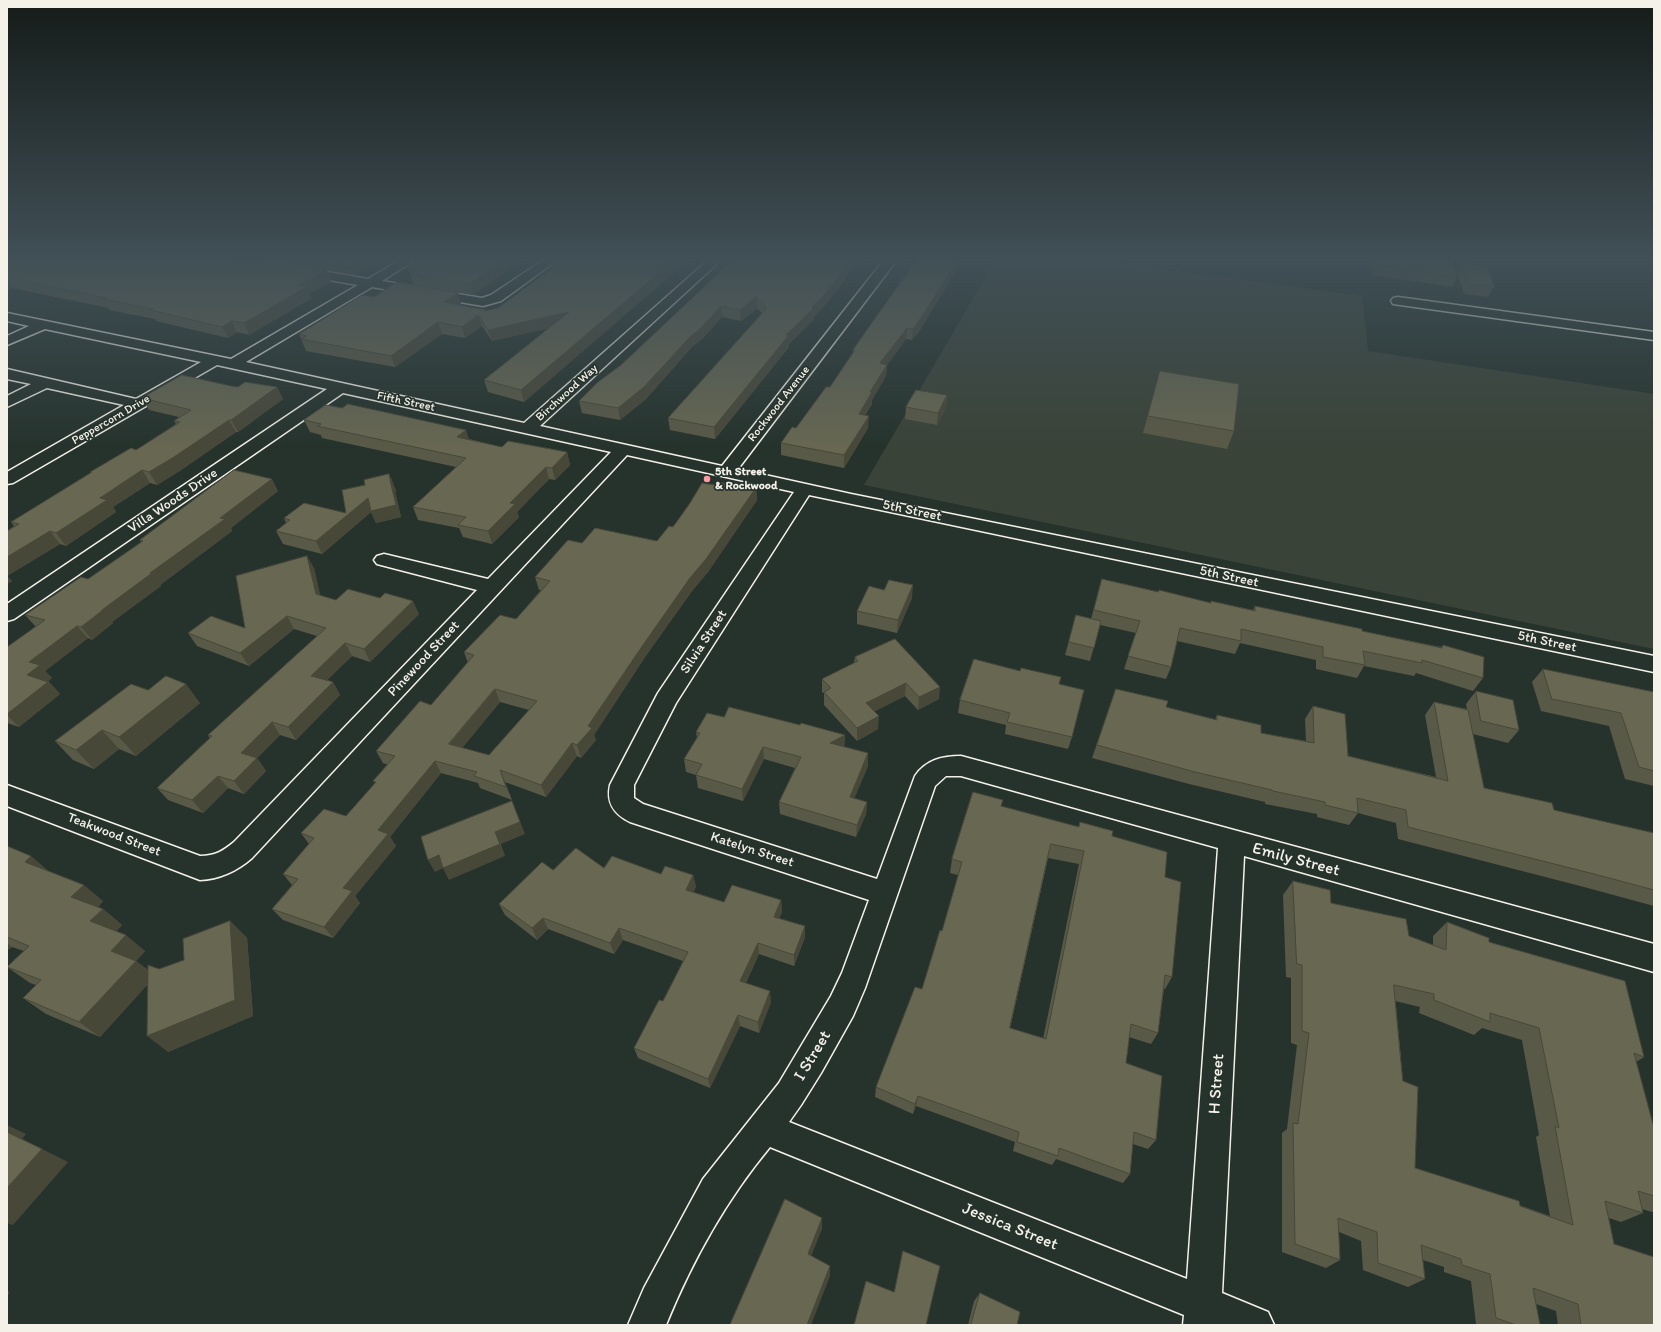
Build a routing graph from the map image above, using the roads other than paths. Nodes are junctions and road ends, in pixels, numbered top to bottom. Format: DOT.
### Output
graph roads {
  1 [pos="28,323"];
  2 [pos="302,323"];
  3 [pos="645,323"];
  4 [pos="842,323"];
  5 [pos="1560,323"];
  6 [pos="43,325"];
  7 [pos="1654,336"];
  8 [pos="7,341"];
  9 [pos="215,360"];
  10 [pos="233,364"];
  11 [pos="7,374"];
  12 [pos="45,383"];
  13 [pos="340,388"];
  14 [pos="7,402"];
  15 [pos="139,404"];
  16 [pos="528,428"];
  17 [pos="623,449"];
  18 [pos="727,471"];
  19 [pos="7,479"];
  20 [pos="805,488"];
  21 [pos="384,560"];
  22 [pos="492,587"];
  23 [pos="7,614"];
  24 [pos="1654,664"];
  25 [pos="938,768"];
  26 [pos="7,795"];
  27 [pos="622,803"];
  28 [pos="1232,842"];
  29 [pos="222,865"];
  30 [pos="884,893"];
  31 [pos="1653,961"];
  32 [pos="764,1128"];
  33 [pos="1202,1315"];
  34 [pos="647,1325"];
  35 [pos="1255,1325"];
  1 -- 6 [label="street, Fifth Street"];
  2 -- 10 [label="street"];
  3 -- 16 [label="street, Birchwood Way"];
  4 -- 18 [label="street, Rockwood Avenue"];
  5 -- 7 [label="street"];
  6 -- 8 [label="street"];
  6 -- 9 [label="street, Fifth Street"];
  9 -- 10 [label="street, Fifth Street"];
  9 -- 15 [label="street, Peppercorn Drive"];
  10 -- 13 [label="street, Fifth Street"];
  11 -- 12 [label="street"];
  12 -- 14 [label="street"];
  12 -- 15 [label="street"];
  13 -- 16 [label="street, Fifth Street"];
  13 -- 23 [label="street, Villa Woods Drive"];
  15 -- 19 [label="street, Peppercorn Drive"];
  16 -- 17 [label="street, Fifth Street"];
  17 -- 18 [label="street, Fifth Street"];
  17 -- 22 [label="street, Pinewood Street"];
  18 -- 20 [label="street, Fifth Street"];
  20 -- 24 [label="street, 5th Street"];
  20 -- 27 [label="street, Silvia Street"];
  21 -- 22 [label="street"];
  22 -- 29 [label="street, Pinewood Street"];
  25 -- 28 [label="street, Emily Street"];
  25 -- 30 [label="street, I Street"];
  26 -- 29 [label="street, Teakwood Street"];
  27 -- 30 [label="street, Katelyn Street"];
  28 -- 31 [label="street, Emily Street"];
  28 -- 33 [label="street, H Street"];
  30 -- 32 [label="street, I Street"];
  32 -- 33 [label="street, Jessica Street"];
  32 -- 34 [label="street, I Street"];
  33 -- 35 [label="street, Jessica Street"];
}
